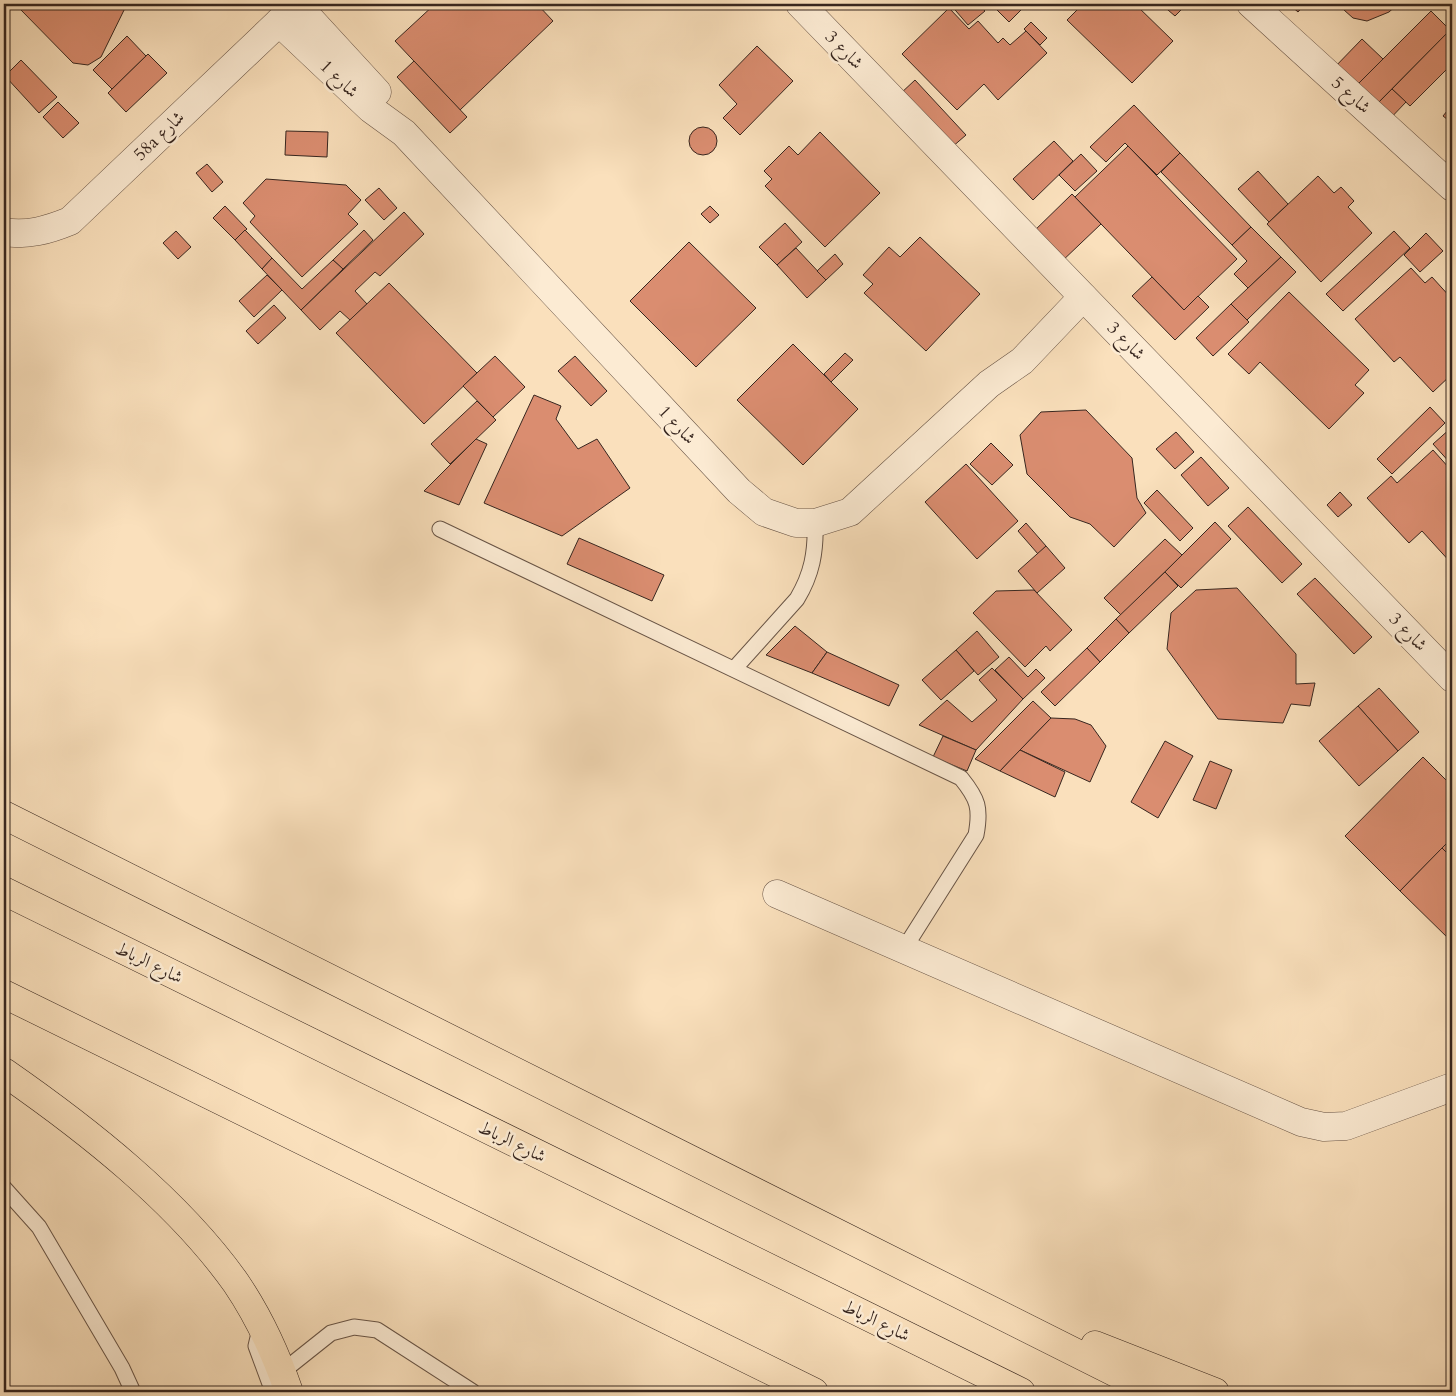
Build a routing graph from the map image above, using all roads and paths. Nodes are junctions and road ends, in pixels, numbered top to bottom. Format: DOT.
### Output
graph roads {
  1 [pos="800,4"];
  2 [pos="1251,4"];
  3 [pos="291,10"];
  4 [pos="1452,187"];
  5 [pos="4,232"];
  6 [pos="1077,290"];
  7 [pos="815,523"];
  8 [pos="440,529"];
  9 [pos="735,668"];
  10 [pos="1452,678"];
  11 [pos="4,815"];
  12 [pos="4,890"];
  13 [pos="777,894"];
  14 [pos="904,949"];
  15 [pos="4,994"];
  16 [pos="4,1072"];
  17 [pos="1452,1087"];
  18 [pos="4,1188"];
  19 [pos="936,1281"];
  20 [pos="711,1343"];
  21 [pos="282,1386"];
  22 [pos="133,1392"];
  23 [pos="473,1392"];
  24 [pos="775,1392"];
  25 [pos="814,1392"];
  26 [pos="1021,1392"];
  27 [pos="1154,1392"];
  28 [pos="1215,1392"];
  1 -- 6 [label="street, شارع 3"];
  2 -- 4 [label="street, شارع 5"];
  3 -- 5 [label="street, 58a شارع"];
  3 -- 7 [label="street, شارع 1"];
  6 -- 7 [label="street, شارع 1"];
  6 -- 10 [label="street, شارع 3"];
  7 -- 9 [label="lane"];
  8 -- 9 [label="lane"];
  9 -- 14 [label="lane"];
  11 -- 19 [label="highway"];
  12 -- 26 [label="highway, شارع الرباط"];
  13 -- 14 [label="street"];
  14 -- 17 [label="street"];
  15 -- 20 [label="highway"];
  16 -- 21 [label="highway"];
  18 -- 22 [label="lane"];
  19 -- 27 [label="highway"];
  19 -- 28 [label="highway"];
  20 -- 24 [label="highway"];
  20 -- 25 [label="highway"];
  21 -- 23 [label="lane"];
}
